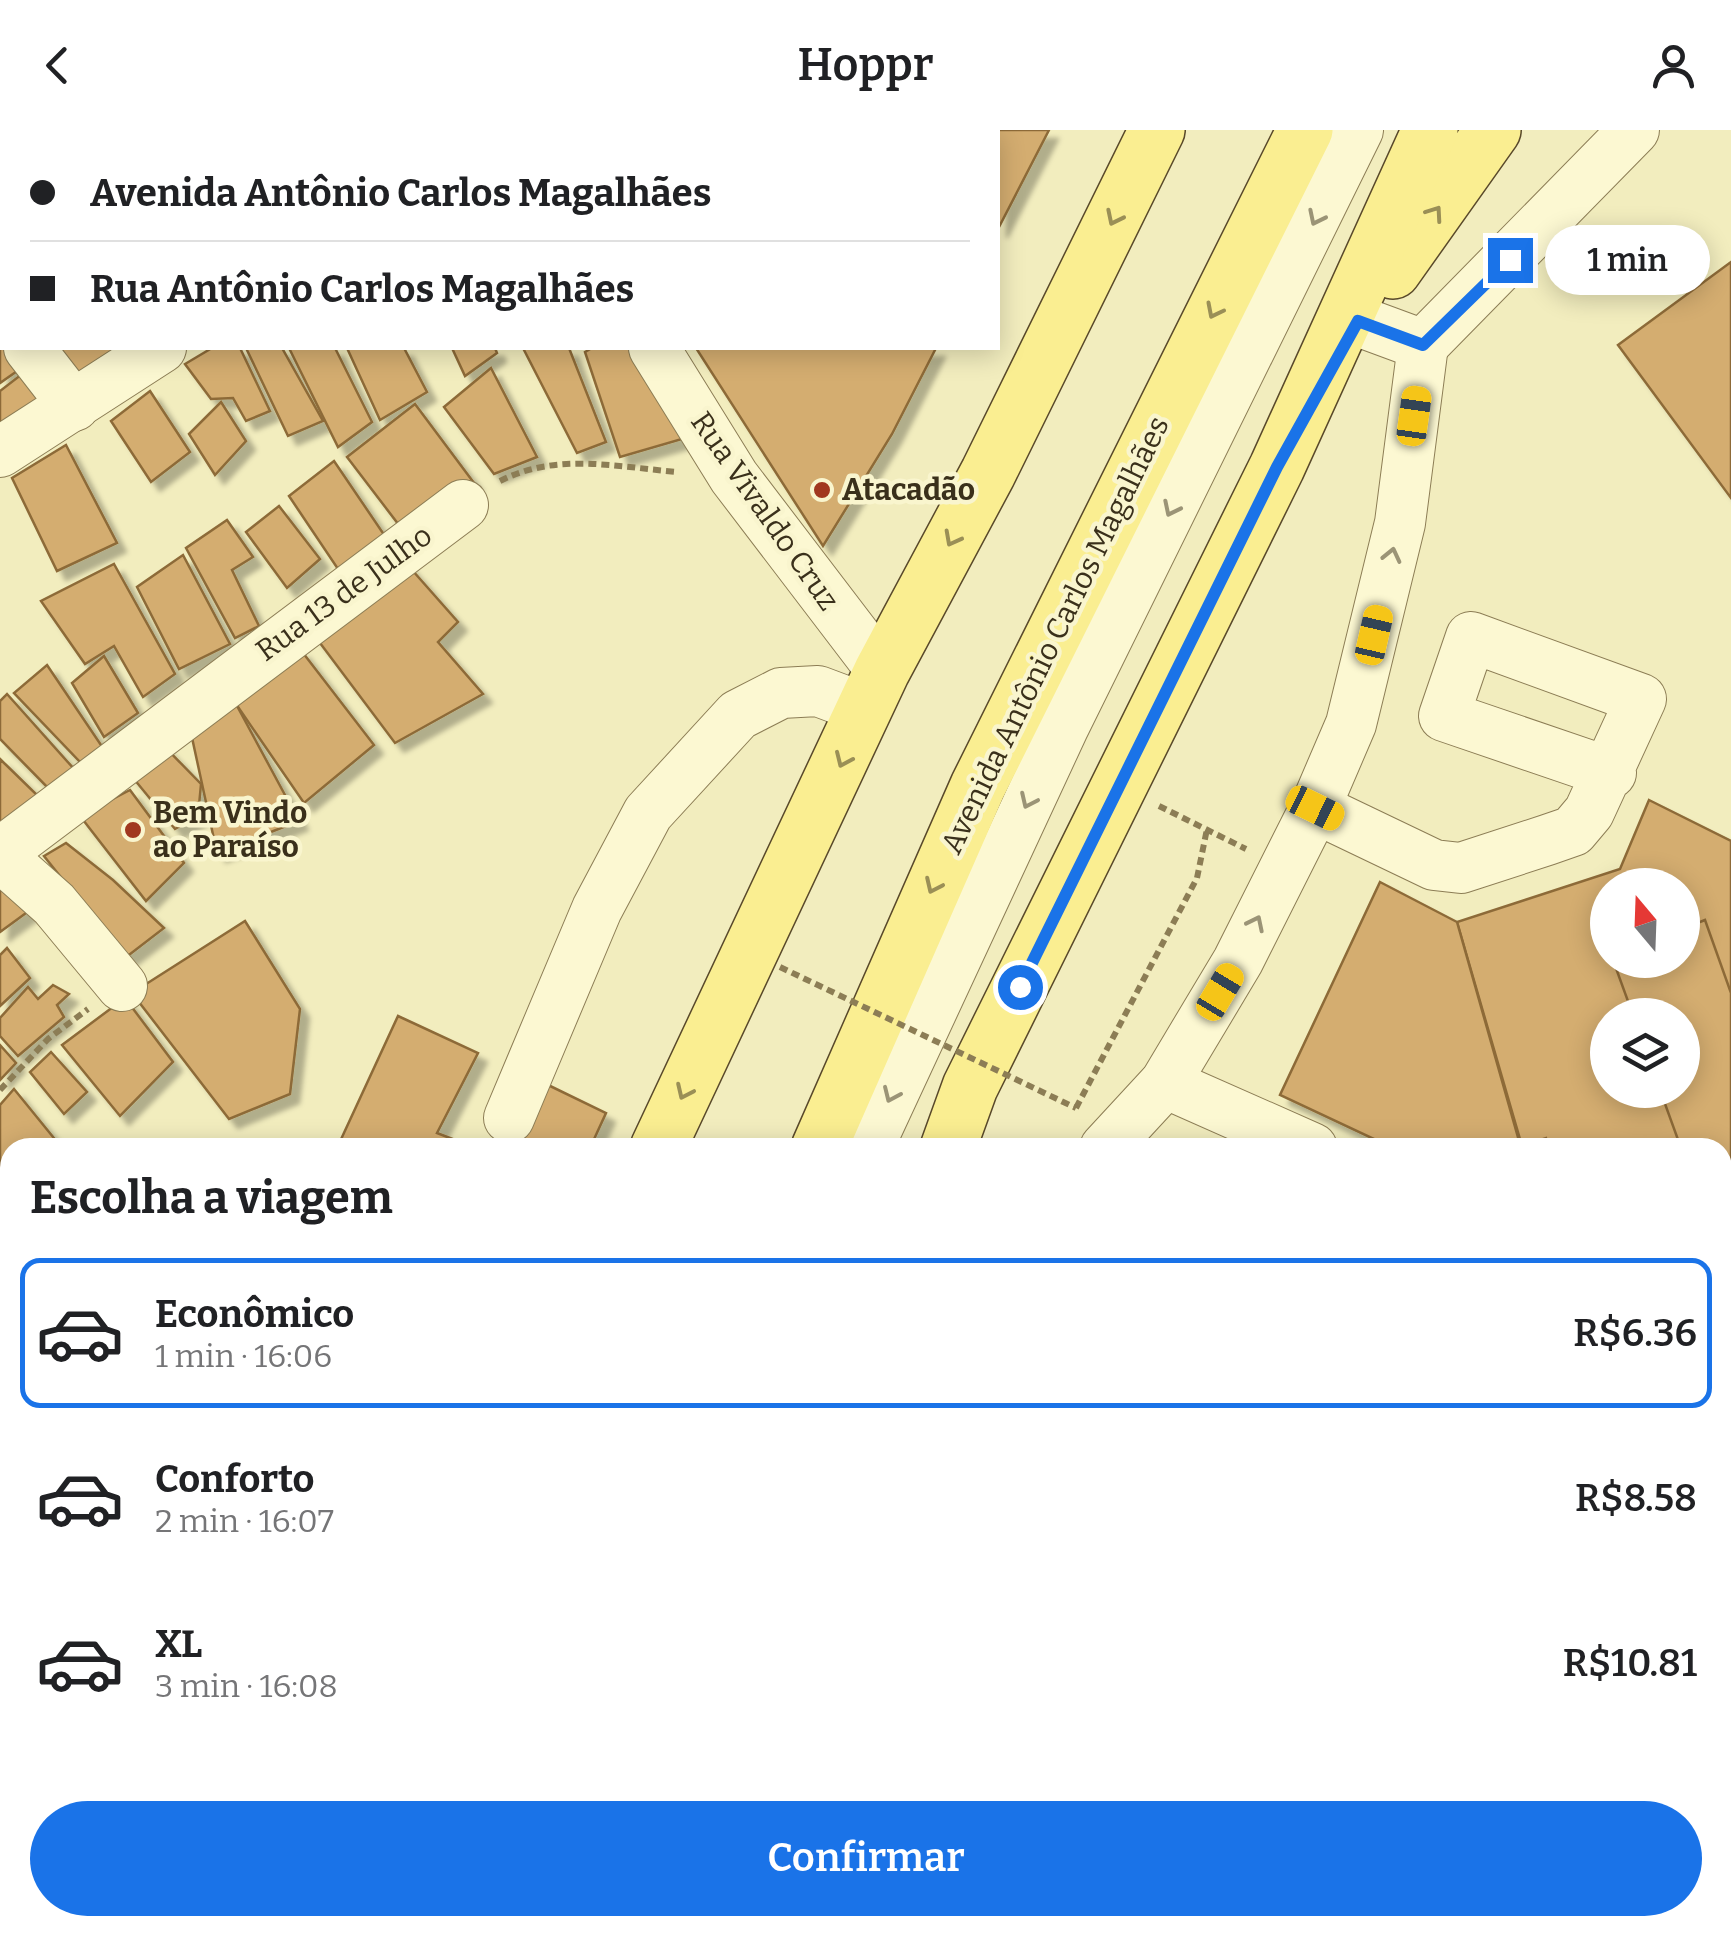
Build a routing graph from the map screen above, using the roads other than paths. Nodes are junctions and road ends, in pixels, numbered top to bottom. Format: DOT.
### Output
graph roads {
  1 [pos="1157,130"];
  2 [pos="1305,130"];
  3 [pos="1358,130"];
  4 [pos="1410,130"];
  5 [pos="1430,130"];
  6 [pos="1493,130"];
  7 [pos="1602,130"];
  8 [pos="1634,130"];
  9 [pos="1550,218"];
  10 [pos="1358,321"];
  11 [pos="1423,345"];
  12 [pos="31,350"];
  13 [pos="158,350"];
  14 [pos="655,350"];
  15 [pos="74,406"];
  16 [pos="0,452"];
  17 [pos="1277,467"];
  18 [pos="463,505"];
  19 [pos="874,690"];
  20 [pos="1612,773"];
  21 [pos="1315,808"];
  22 [pos="0,854"];
  23 [pos="122,986"];
  24 [pos="1165,1083"];
  25 [pos="509,1118"];
  26 [pos="663,1138"];
  27 [pos="823,1138"];
  28 [pos="873,1138"];
  29 [pos="927,1138"];
  30 [pos="952,1138"];
  31 [pos="1114,1138"];
  32 [pos="1289,1138"];
  1 -- 19 [label="main road, one-way"];
  2 -- 27 [label="main road, Avenida Antônio Carlos Magalhães, one-way"];
  3 -- 28 [label="street, one-way"];
  4 -- 29 [label="street"];
  5 -- 17 [label="main road"];
  10 -- 6 [label="main road, one-way"];
  7 -- 9 [label="street"];
  8 -- 9 [label="street"];
  9 -- 11 [label="street"];
  10 -- 11 [label="street"];
  10 -- 17 [label="main road"];
  21 -- 11 [label="street, one-way"];
  12 -- 15 [label="street"];
  13 -- 15 [label="street"];
  14 -- 19 [label="street, Rua Vivaldo Cruz"];
  15 -- 16 [label="street"];
  17 -- 30 [label="main road"];
  18 -- 22 [label="street, Rua 13 de Julho"];
  19 -- 25 [label="street"];
  19 -- 26 [label="main road, one-way"];
  20 -- 21 [label="street"];
  24 -- 21 [label="street, one-way"];
  22 -- 23 [label="street, Rua 13 de Julho"];
  24 -- 31 [label="street"];
  24 -- 32 [label="street"];
}
